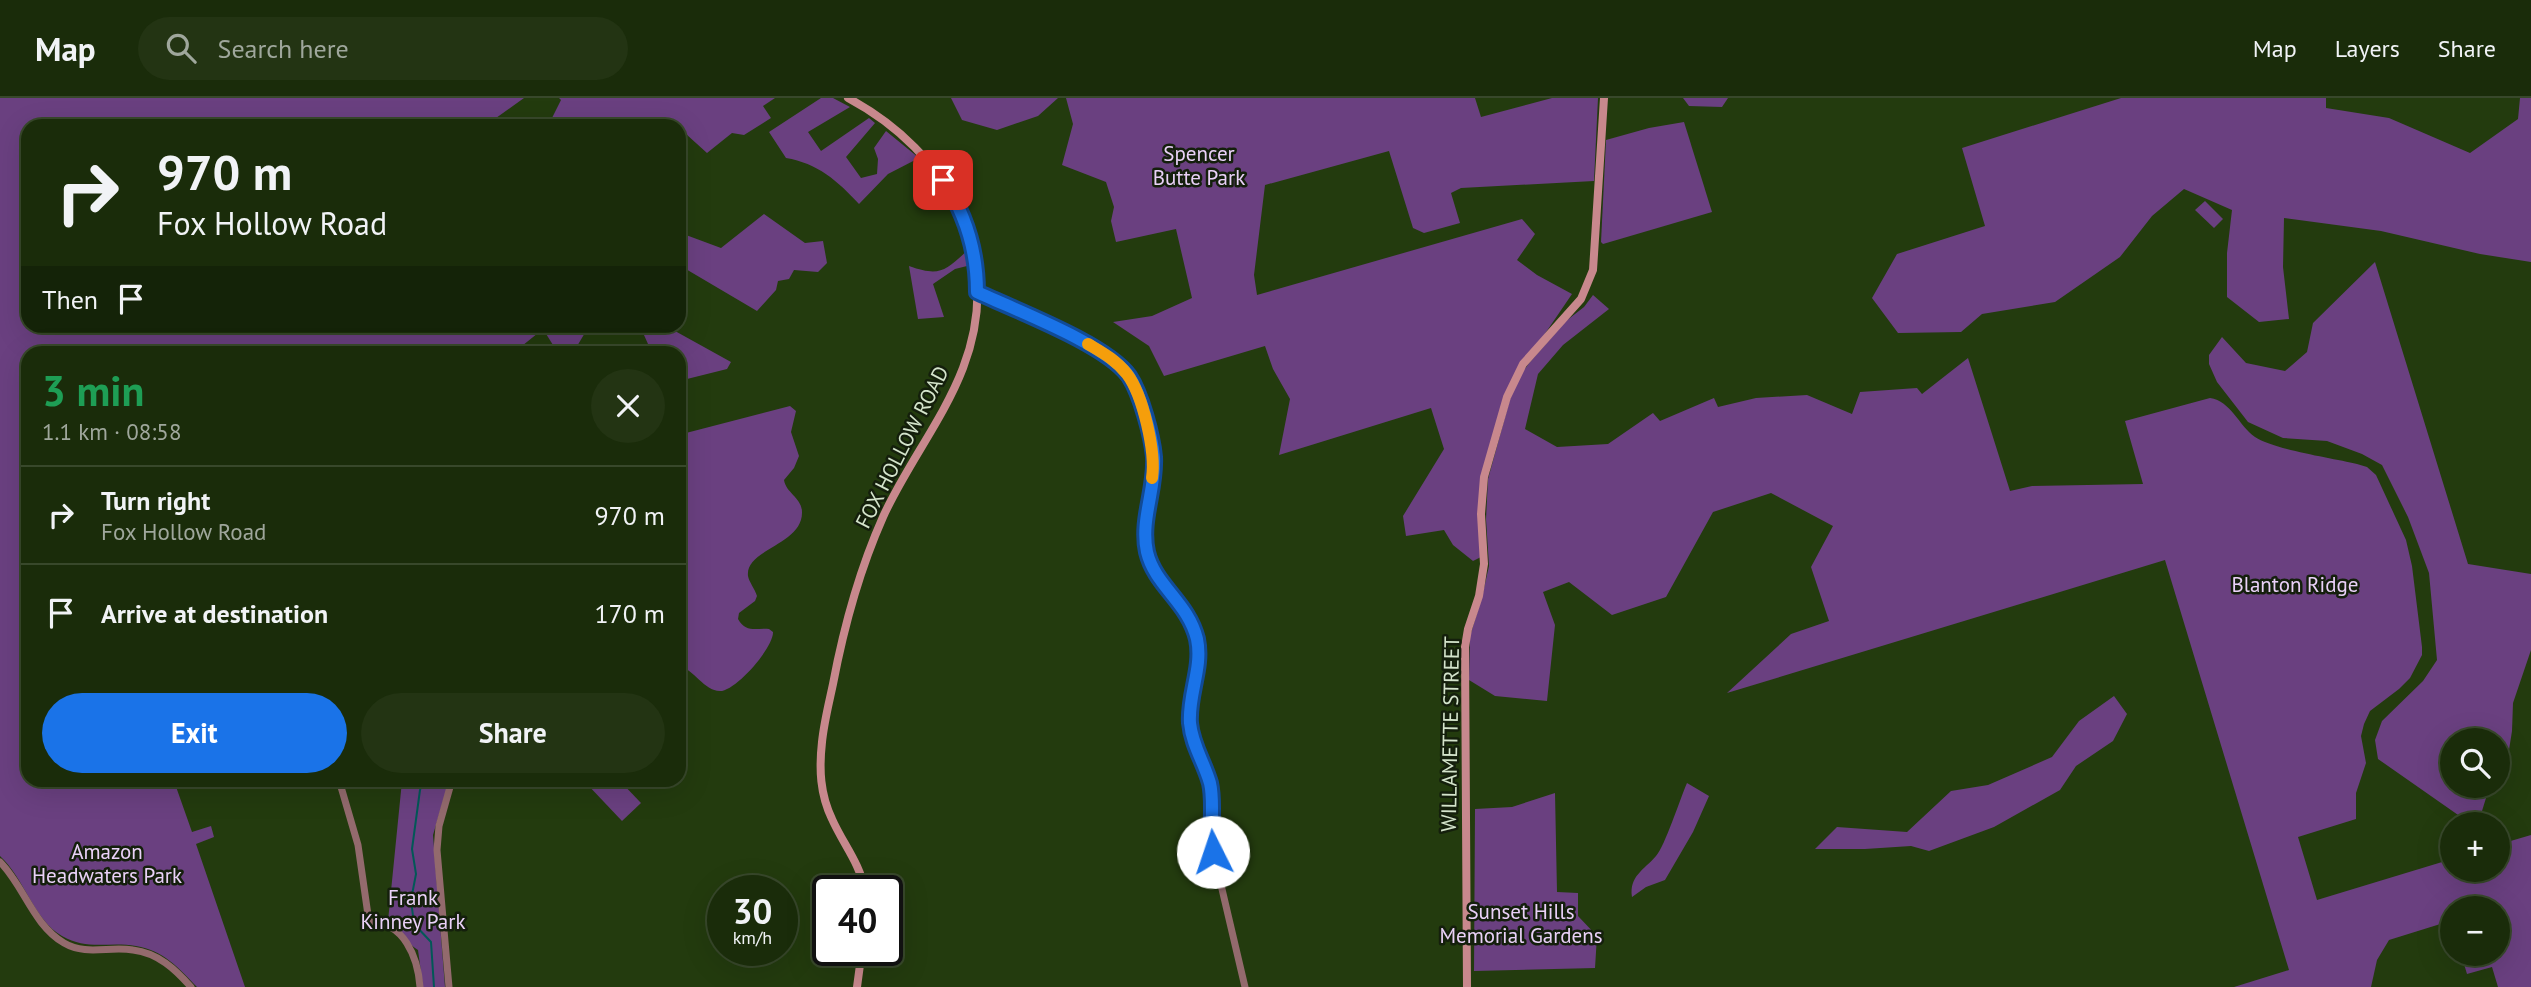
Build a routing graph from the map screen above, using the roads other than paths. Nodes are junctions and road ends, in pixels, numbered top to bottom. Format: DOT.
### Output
graph roads {
  1 [pos="848,98"];
  2 [pos="1604,98"];
  3 [pos="977,292"];
  4 [pos="341,787"];
  5 [pos="451,787"];
  6 [pos="0,862"];
  7 [pos="860,875"];
  8 [pos="860,966"];
  9 [pos="191,987"];
  10 [pos="420,987"];
  11 [pos="449,987"];
  12 [pos="857,987"];
  13 [pos="1245,987"];
  14 [pos="1467,987"];
  1 -- 3 [label="main road, FOX HOLLOW ROAD"];
  2 -- 14 [label="main road, WILLAMETTE STREET"];
  3 -- 7 [label="main road, FOX HOLLOW ROAD"];
  3 -- 13 [label="street"];
  4 -- 10 [label="street"];
  5 -- 11 [label="street"];
  6 -- 9 [label="street"];
  8 -- 12 [label="main road"];
}
